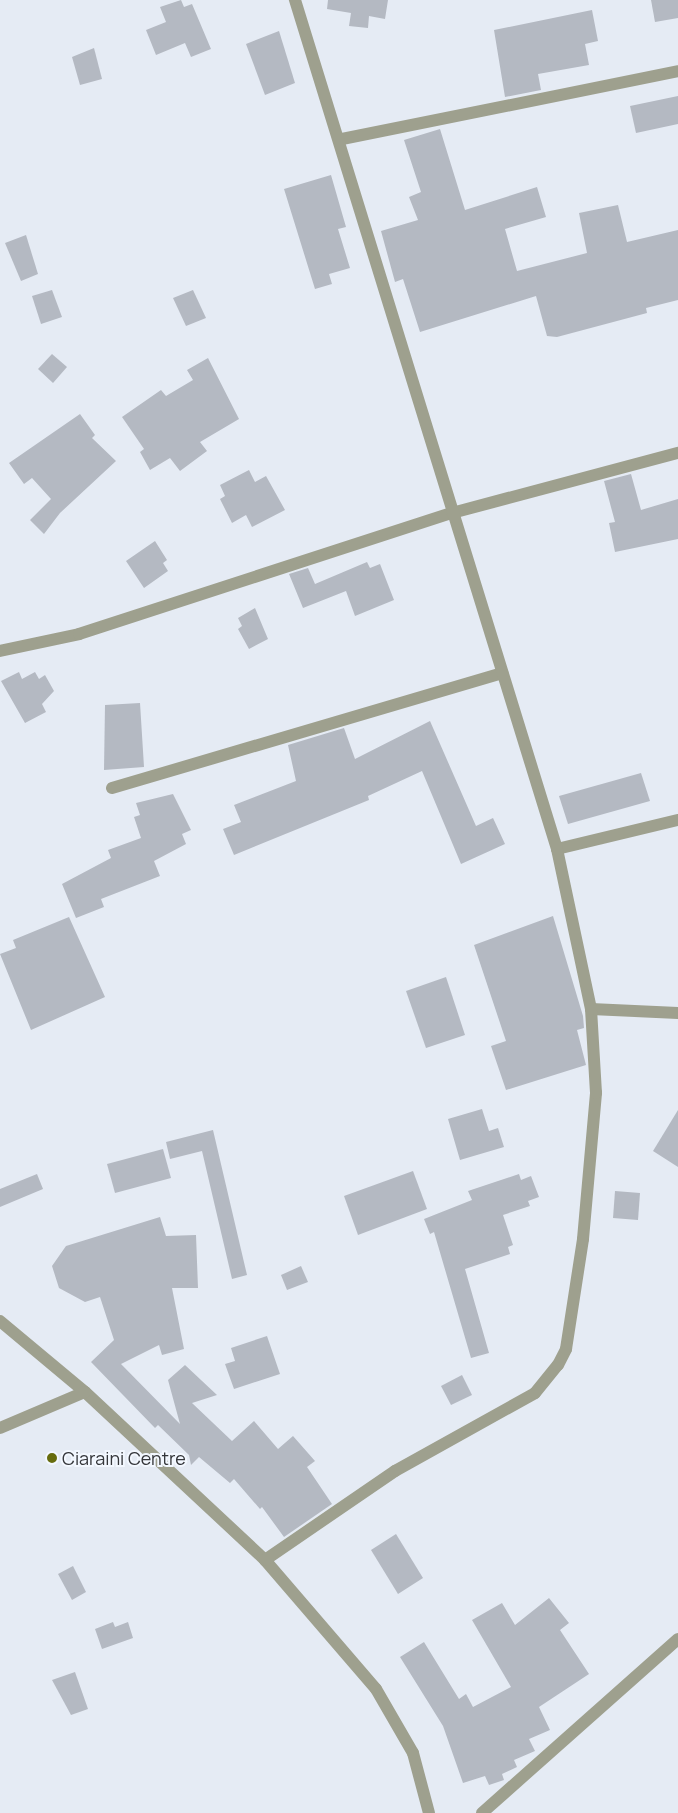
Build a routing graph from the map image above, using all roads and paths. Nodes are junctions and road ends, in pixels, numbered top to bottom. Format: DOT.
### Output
graph roads {
  1 [pos="295,0"];
  2 [pos="678,71"];
  3 [pos="342,139"];
  4 [pos="678,453"];
  5 [pos="452,513"];
  6 [pos="0,650"];
  7 [pos="502,673"];
  8 [pos="112,788"];
  9 [pos="678,820"];
  10 [pos="557,848"];
  11 [pos="591,1009"];
  12 [pos="678,1014"];
  13 [pos="0,1321"];
  14 [pos="84,1392"];
  15 [pos="0,1428"];
  16 [pos="265,1560"];
  17 [pos="678,1639"];
  18 [pos="429,1813"];
  19 [pos="482,1813"];
  1 -- 3 [label="street"];
  2 -- 3 [label="street"];
  3 -- 5 [label="street"];
  4 -- 5 [label="street"];
  5 -- 6 [label="street"];
  5 -- 7 [label="street"];
  7 -- 8 [label="street"];
  7 -- 10 [label="street"];
  9 -- 10 [label="street"];
  10 -- 11 [label="street"];
  11 -- 12 [label="street"];
  11 -- 16 [label="street"];
  13 -- 14 [label="street"];
  14 -- 15 [label="street"];
  14 -- 16 [label="street"];
  16 -- 18 [label="street"];
  17 -- 19 [label="street"];
}
